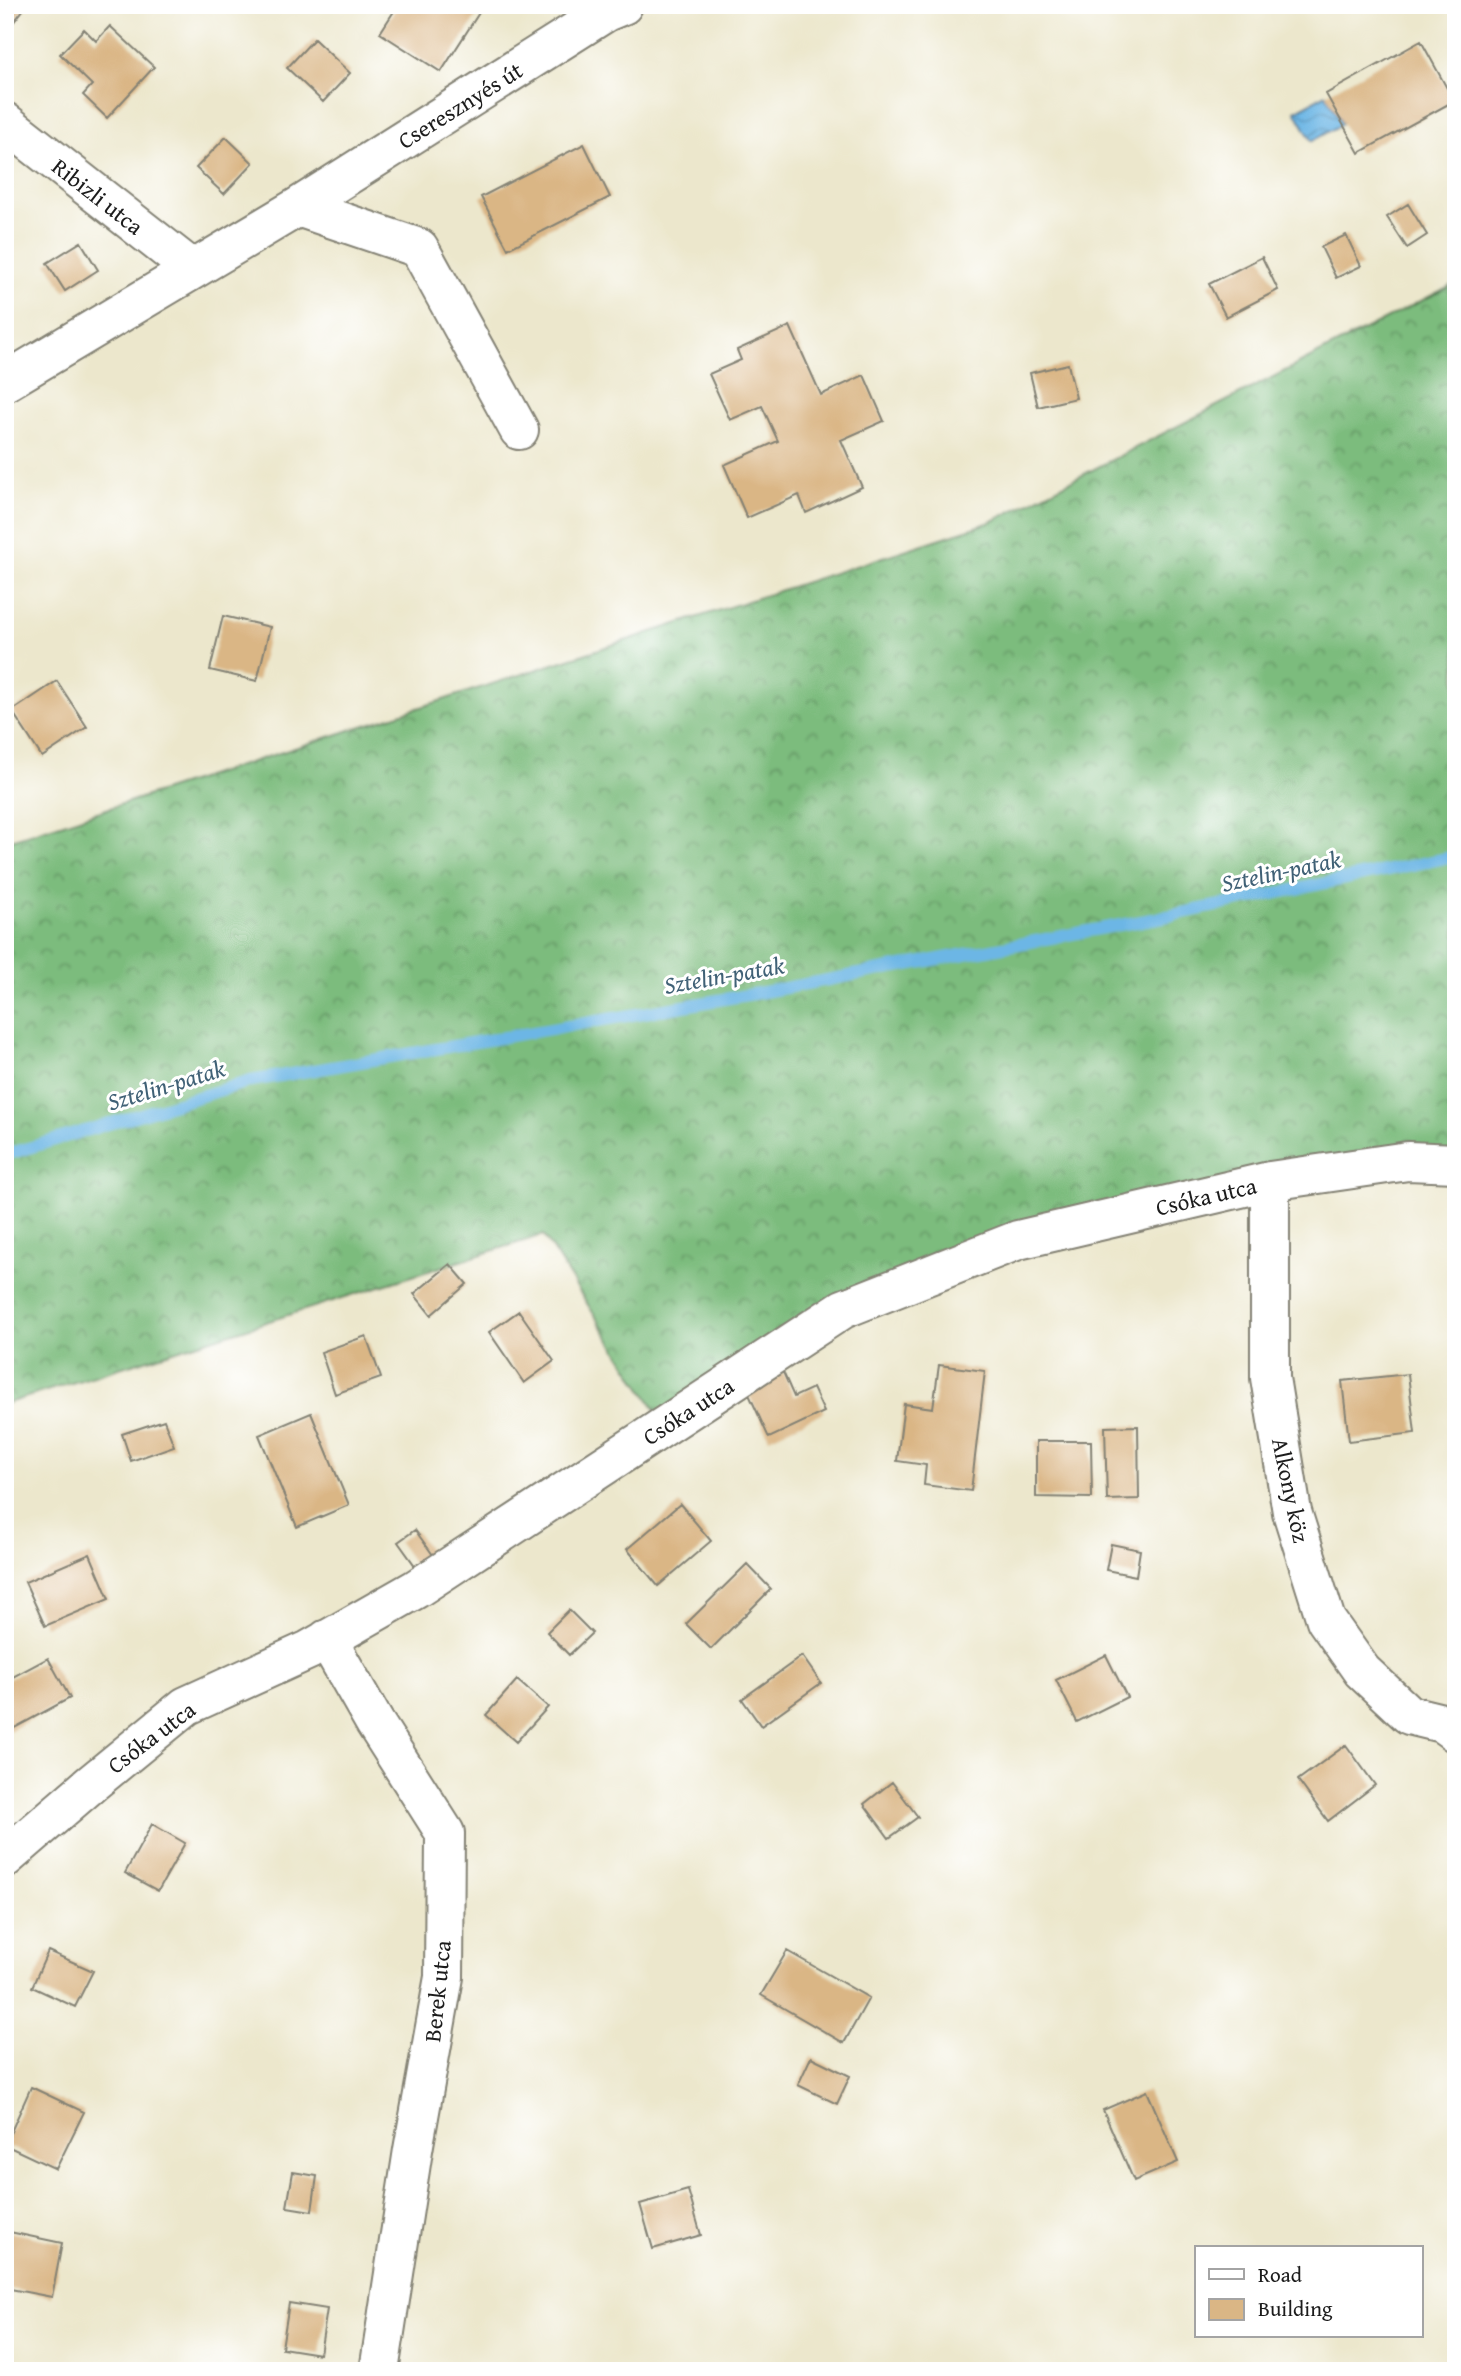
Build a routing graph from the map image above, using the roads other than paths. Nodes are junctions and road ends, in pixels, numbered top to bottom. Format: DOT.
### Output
graph roads {
  1 [pos="608,8"];
  2 [pos="5,122"];
  3 [pos="298,207"];
  4 [pos="192,269"];
  5 [pos="5,382"];
  6 [pos="519,430"];
  7 [pos="1456,1163"];
  8 [pos="1270,1181"];
  9 [pos="327,1640"];
  10 [pos="1456,1732"];
  11 [pos="5,1858"];
  12 [pos="379,2371"];
  1 -- 3 [label="street, Cseresznyés út"];
  2 -- 4 [label="street, Ribizli utca"];
  3 -- 4 [label="street, Cseresznyés út"];
  3 -- 6 [label="street"];
  4 -- 5 [label="street, Cseresznyés út"];
  7 -- 8 [label="street, Csóka utca"];
  8 -- 9 [label="street, Csóka utca"];
  8 -- 10 [label="street, Alkony köz"];
  9 -- 11 [label="street, Csóka utca"];
  9 -- 12 [label="street, Berek utca"];
}
